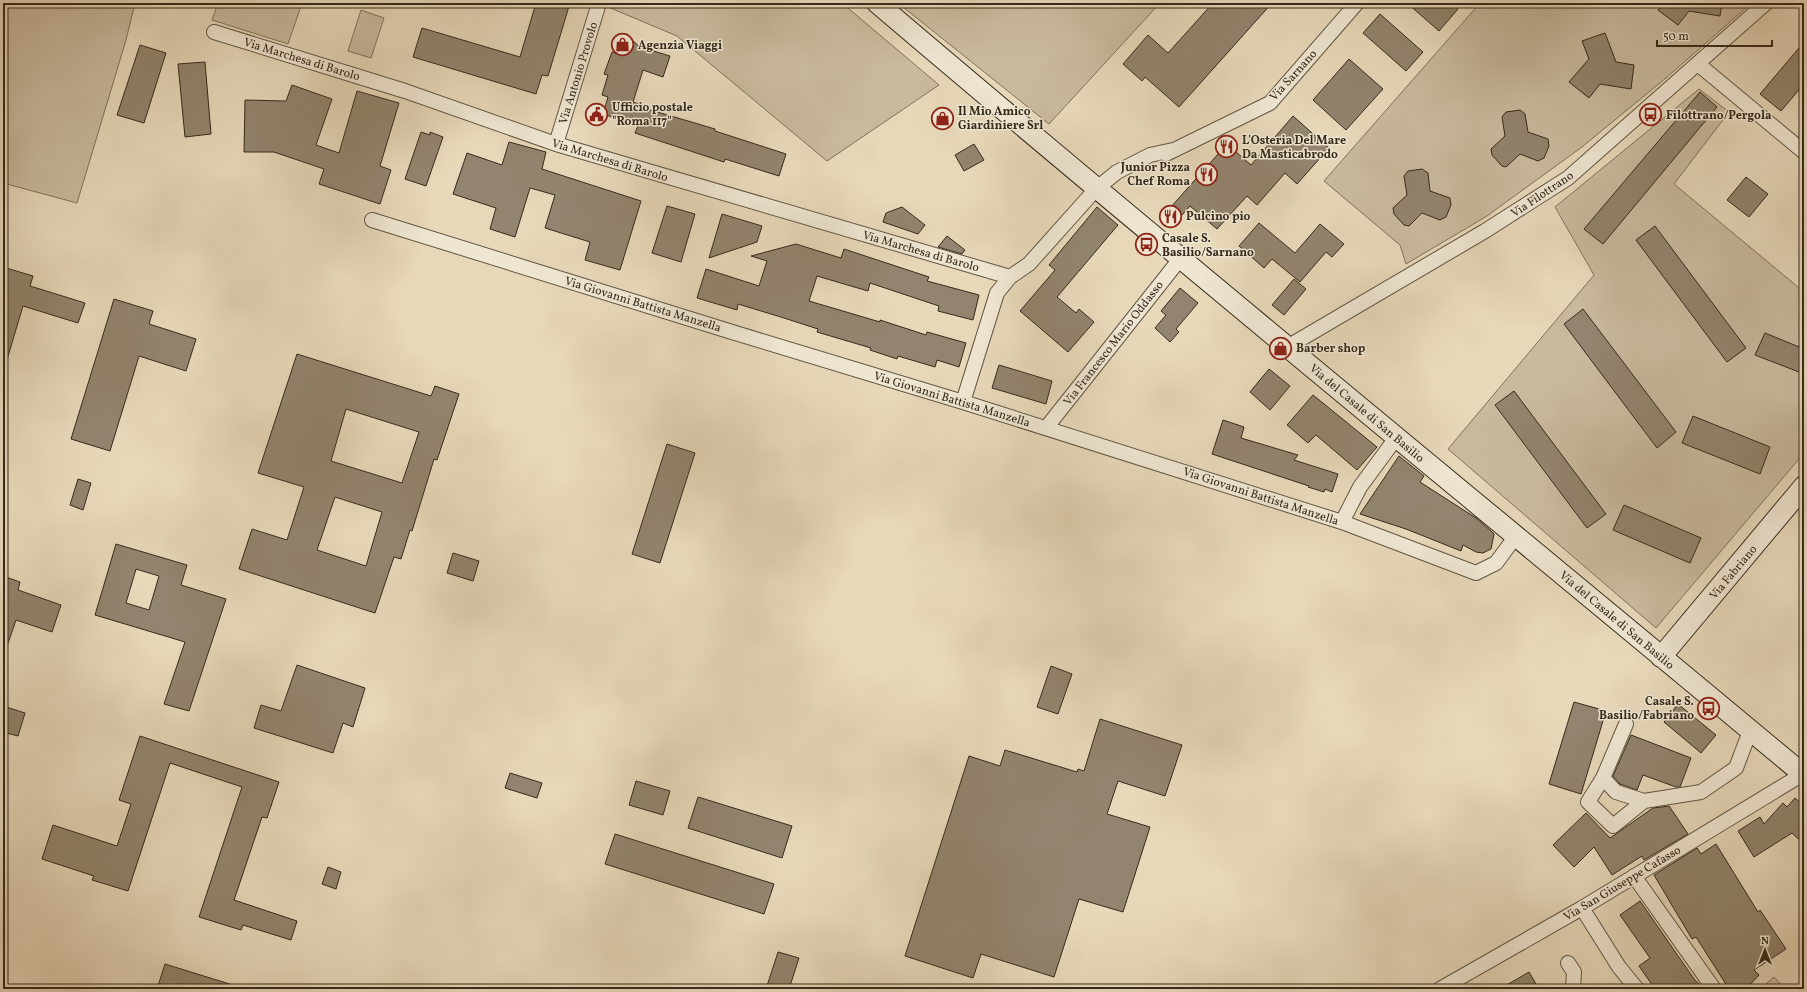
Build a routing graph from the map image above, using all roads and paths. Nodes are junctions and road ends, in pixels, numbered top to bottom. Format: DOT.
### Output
graph roads {
  1 [pos="599,3"];
  2 [pos="877,3"];
  3 [pos="1357,3"];
  4 [pos="1765,3"];
  5 [pos="214,32"];
  6 [pos="1698,64"];
  7 [pos="556,144"];
  8 [pos="1804,152"];
  9 [pos="1096,189"];
  10 [pos="372,220"];
  11 [pos="1180,259"];
  12 [pos="1010,277"];
  13 [pos="1289,346"];
  14 [pos="963,402"];
  15 [pos="1046,428"];
  16 [pos="1396,438"];
  17 [pos="1804,486"];
  18 [pos="1342,522"];
  19 [pos="1516,536"];
  20 [pos="1662,656"];
  21 [pos="1626,724"];
  22 [pos="1750,731"];
  23 [pos="1804,775"];
  24 [pos="1603,778"];
  25 [pos="1644,801"];
  26 [pos="1634,876"];
  27 [pos="1582,908"];
  28 [pos="1568,963"];
  29 [pos="1440,989"];
  30 [pos="1573,989"];
  31 [pos="1637,989"];
  32 [pos="1714,989"];
  1 -- 7 [label="street, Via Antonio Provolo"];
  2 -- 9 [label="street, Via del Casale di San Basilio"];
  3 -- 9 [label="street, Via Sarnano"];
  4 -- 6 [label="street, Via Filottrano"];
  5 -- 7 [label="street, Via Marchesa di Barolo"];
  6 -- 8 [label="street"];
  6 -- 13 [label="street, Via Filottrano"];
  7 -- 12 [label="street, Via Marchesa di Barolo"];
  9 -- 11 [label="street, Via del Casale di San Basilio"];
  9 -- 12 [label="street, Via Sarnano"];
  10 -- 14 [label="street, Via Giovanni Battista Manzella"];
  11 -- 13 [label="street, Via del Casale di San Basilio"];
  11 -- 15 [label="street, Via Francesco Mario Oddasso"];
  12 -- 14 [label="street, Via Sarnano"];
  13 -- 16 [label="street, Via del Casale di San Basilio"];
  14 -- 15 [label="street, Via Giovanni Battista Manzella"];
  15 -- 18 [label="street, Via Giovanni Battista Manzella"];
  16 -- 18 [label="street"];
  16 -- 19 [label="street, Via del Casale di San Basilio"];
  17 -- 20 [label="street, Via Fabriano"];
  18 -- 19 [label="street, Via Giovanni Battista Manzella"];
  19 -- 20 [label="street, Via del Casale di San Basilio"];
  20 -- 22 [label="street, Via del Casale di San Basilio"];
  21 -- 24 [label="street"];
  22 -- 23 [label="street, Via del Casale di San Basilio"];
  22 -- 25 [label="street"];
  23 -- 26 [label="street, Via San Giuseppe Cafasso"];
  24 -- 25 [label="street"];
  24 -- 25 [label="street"];
  26 -- 27 [label="street, Via San Giuseppe Cafasso"];
  26 -- 32 [label="street"];
  27 -- 29 [label="street, Via San Giuseppe Cafasso"];
  27 -- 31 [label="street"];
  28 -- 30 [label="street"];
}
